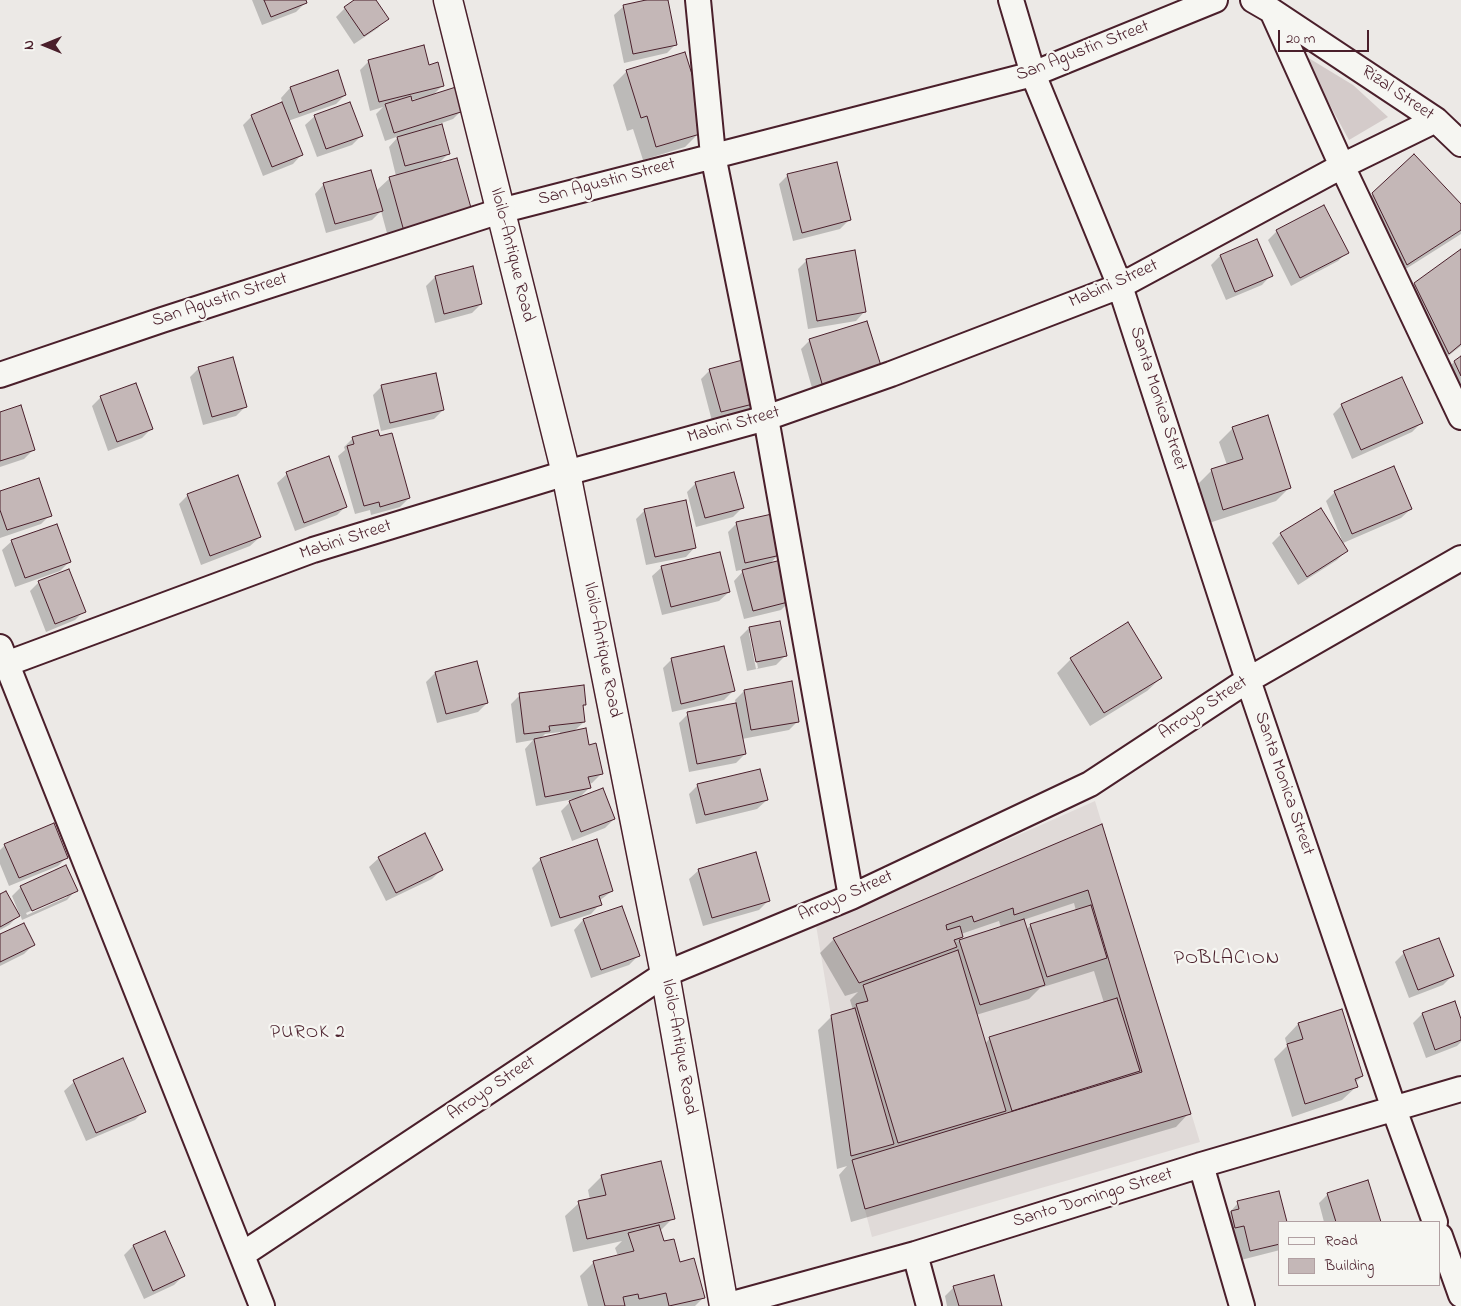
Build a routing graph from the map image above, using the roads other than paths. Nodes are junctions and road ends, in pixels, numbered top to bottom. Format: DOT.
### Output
graph roads {
  1 [pos="448,0"];
  2 [pos="698,0"];
  3 [pos="1011,0"];
  4 [pos="1215,0"];
  5 [pos="1263,5"];
  6 [pos="1033,74"];
  7 [pos="1436,120"];
  8 [pos="1461,144"];
  9 [pos="713,155"];
  10 [pos="1342,166"];
  11 [pos="500,211"];
  12 [pos="1120,286"];
  13 [pos="0,375"];
  14 [pos="766,418"];
  15 [pos="1461,418"];
  16 [pos="566,474"];
  17 [pos="1461,558"];
  18 [pos="3,656"];
  19 [pos="1248,680"];
  20 [pos="851,897"];
  21 [pos="665,974"];
  22 [pos="1461,1089"];
  23 [pos="1394,1109"];
  24 [pos="1201,1165"];
  25 [pos="1435,1221"];
  26 [pos="1441,1239"];
  27 [pos="243,1254"];
  28 [pos="915,1254"];
  29 [pos="1461,1295"];
  30 [pos="262,1306"];
  31 [pos="725,1306"];
  32 [pos="929,1306"];
  33 [pos="1242,1306"];
  1 -- 11 [label="main road, Iloilo-Antique Road"];
  2 -- 9 [label="street"];
  3 -- 6 [label="street, Santa Monica Street"];
  4 -- 6 [label="street, San Agustin Street"];
  5 -- 7 [label="street, Rizal Street"];
  5 -- 10 [label="street"];
  6 -- 9 [label="street, San Agustin Street"];
  6 -- 12 [label="street, Santa Monica Street"];
  7 -- 8 [label="street, Rizal Street"];
  7 -- 10 [label="street, Mabini Street"];
  9 -- 11 [label="street, San Agustin Street"];
  9 -- 14 [label="street"];
  10 -- 12 [label="street, Mabini Street"];
  10 -- 15 [label="street"];
  11 -- 13 [label="street, San Agustin Street"];
  11 -- 16 [label="main road, Iloilo-Antique Road"];
  12 -- 14 [label="street, Mabini Street"];
  12 -- 19 [label="street, Santa Monica Street"];
  14 -- 16 [label="street, Mabini Street"];
  14 -- 20 [label="street"];
  16 -- 18 [label="street, Mabini Street"];
  16 -- 21 [label="main road, Iloilo-Antique Road"];
  17 -- 19 [label="street, Arroyo Street"];
  18 -- 27 [label="street"];
  19 -- 20 [label="street, Arroyo Street"];
  19 -- 23 [label="street, Santa Monica Street"];
  20 -- 21 [label="street, Arroyo Street"];
  21 -- 27 [label="street, Arroyo Street"];
  21 -- 31 [label="main road, Iloilo-Antique Road"];
  22 -- 23 [label="street, Santo Domingo Street"];
  23 -- 24 [label="street, Santo Domingo Street"];
  23 -- 25 [label="street, Santa Monica Street"];
  24 -- 28 [label="street, Santo Domingo Street"];
  24 -- 33 [label="street"];
  26 -- 29 [label="street"];
  27 -- 30 [label="street"];
  28 -- 31 [label="street, Santo Domingo Street"];
  28 -- 32 [label="street"];
}
